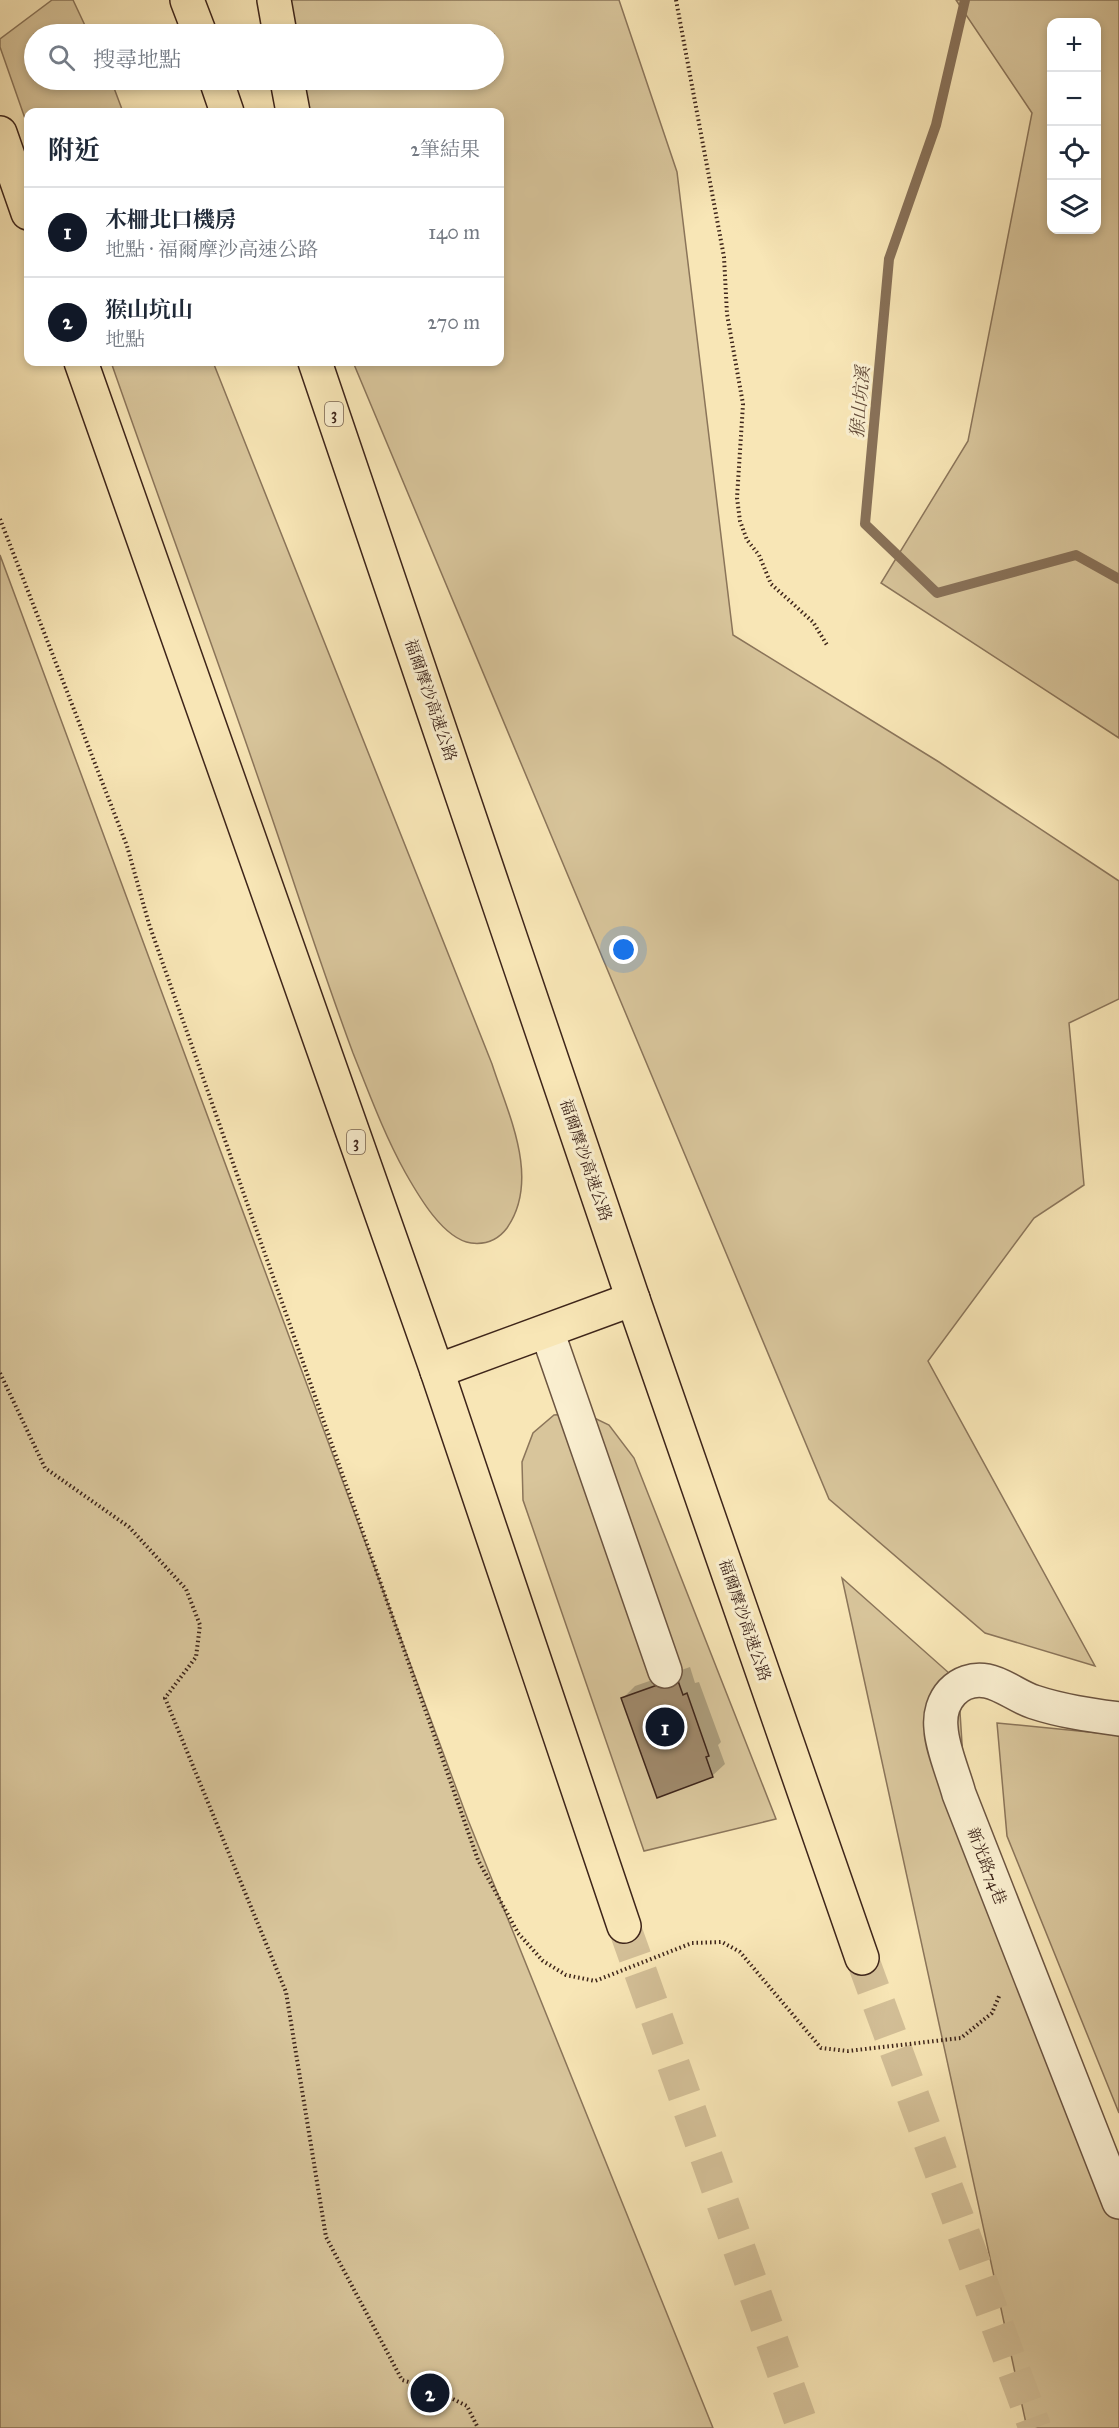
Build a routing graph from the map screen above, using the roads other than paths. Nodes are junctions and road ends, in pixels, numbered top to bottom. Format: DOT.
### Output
graph roads {
  1 [pos="187,0"];
  2 [pos="274,0"];
  3 [pos="196,24"];
  4 [pos="278,24"];
  5 [pos="219,90"];
  6 [pos="289,90"];
  7 [pos="226,108"];
  8 [pos="292,108"];
  9 [pos="0,133"];
  10 [pos="24,202"];
  11 [pos="82,366"];
  12 [pos="316,366"];
  13 [pos="336,366"];
  14 [pos="353,467"];
  15 [pos="633,1299"];
  16 [pos="547,1330"];
  17 [pos="437,1371"];
  18 [pos="665,1671"];
  19 [pos="1119,1719"];
  20 [pos="624,1926"];
  21 [pos="862,1958"];
  22 [pos="1119,2202"];
  1 -- 3 [label="highway"];
  2 -- 4 [label="highway"];
  5 -- 7 [label="highway"];
  6 -- 8 [label="highway"];
  9 -- 10 [label="highway"];
  11 -- 17 [label="highway, 3"];
  12 -- 14 [label="highway, 福爾摩沙高速公路 / 3"];
  13 -- 14 [label="highway"];
  14 -- 15 [label="highway, 福爾摩沙高速公路 / 3"];
  15 -- 16 [label="highway"];
  15 -- 21 [label="highway, 福爾摩沙高速公路 / 3"];
  16 -- 17 [label="highway"];
  16 -- 18 [label="street"];
  17 -- 20 [label="highway, 3"];
  19 -- 22 [label="street, 新光路74巷"];
}
